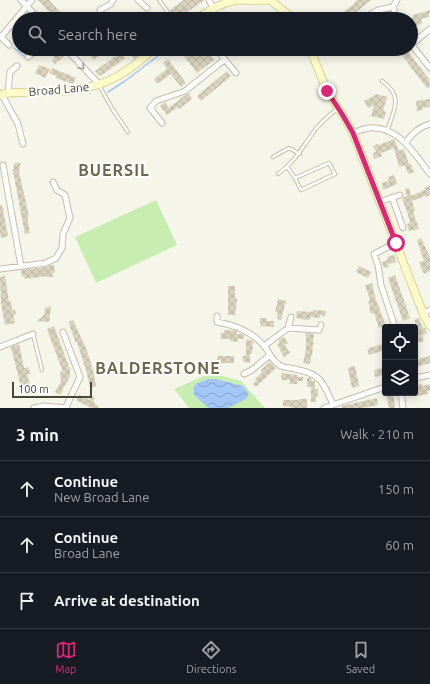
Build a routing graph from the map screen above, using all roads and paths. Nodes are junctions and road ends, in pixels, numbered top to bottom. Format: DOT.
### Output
graph roads {
  1 [pos="21,0"];
  2 [pos="32,0"];
  3 [pos="113,0"];
  4 [pos="138,0"];
  5 [pos="158,0"];
  6 [pos="209,0"];
  7 [pos="270,0"];
  8 [pos="397,0"];
  9 [pos="26,5"];
  10 [pos="393,7"];
  11 [pos="147,8"];
  12 [pos="213,8"];
  13 [pos="100,10"];
  14 [pos="21,12"];
  15 [pos="32,12"];
  16 [pos="167,12"];
  17 [pos="207,12"];
  18 [pos="285,12"];
  19 [pos="375,12"];
  20 [pos="395,12"];
  21 [pos="12,23"];
  22 [pos="430,29"];
  23 [pos="1,37"];
  24 [pos="418,38"];
  25 [pos="9,45"];
  26 [pos="418,53"];
  27 [pos="73,56"];
  28 [pos="146,56"];
  29 [pos="221,56"];
  30 [pos="313,56"];
  31 [pos="224,60"];
  32 [pos="17,66"];
  33 [pos="430,68"];
  34 [pos="236,73"];
  35 [pos="382,81"];
  36 [pos="99,84"];
  37 [pos="3,94"];
  38 [pos="338,108"];
  39 [pos="162,123"];
  40 [pos="430,124"];
  41 [pos="387,131"];
  42 [pos="128,132"];
  43 [pos="353,133"];
  44 [pos="406,142"];
  45 [pos="23,144"];
  46 [pos="300,154"];
  47 [pos="273,157"];
  48 [pos="3,165"];
  49 [pos="288,168"];
  50 [pos="278,174"];
  51 [pos="430,174"];
  52 [pos="295,178"];
  53 [pos="53,182"];
  54 [pos="400,195"];
  55 [pos="392,197"];
  56 [pos="379,202"];
  57 [pos="403,228"];
  58 [pos="396,243"];
  59 [pos="21,266"];
  60 [pos="0,269"];
  61 [pos="427,311"];
  62 [pos="217,316"];
  63 [pos="291,317"];
  64 [pos="394,324"];
  65 [pos="430,326"];
  66 [pos="288,328"];
  67 [pos="320,329"];
  68 [pos="63,332"];
  69 [pos="32,334"];
  70 [pos="264,346"];
  71 [pos="0,347"];
  72 [pos="270,355"];
  73 [pos="42,370"];
  74 [pos="244,374"];
  75 [pos="430,375"];
  76 [pos="418,377"];
  77 [pos="382,387"];
  78 [pos="401,396"];
  79 [pos="333,404"];
  80 [pos="34,408"];
  81 [pos="67,408"];
  82 [pos="324,408"];
  83 [pos="403,408"];
  1 -- 9 [label="street"];
  2 -- 9 [label="street"];
  3 -- 13 [label="street"];
  4 -- 11 [label="street"];
  5 -- 16 [label="lane"];
  6 -- 12 [label="street"];
  7 -- 12 [label="main road"];
  7 -- 18 [label="main road"];
  8 -- 10 [label="street"];
  9 -- 14 [label="street"];
  9 -- 15 [label="street"];
  10 -- 19 [label="street"];
  10 -- 20 [label="street"];
  12 -- 17 [label="main road"];
  21 -- 23 [label="street"];
  22 -- 24 [label="street"];
  23 -- 25 [label="street"];
  26 -- 33 [label="street"];
  27 -- 36 [label="street, one-way"];
  28 -- 36 [label="main road, Broad Lane"];
  29 -- 31 [label="street"];
  30 -- 38 [label="main road"];
  31 -- 34 [label="street"];
  31 -- 39 [label="street"];
  32 -- 37 [label="street"];
  35 -- 41 [label="lane"];
  36 -- 37 [label="main road, Broad Lane"];
  36 -- 42 [label="lane"];
  37 -- 45 [label="street"];
  38 -- 43 [label="main road"];
  38 -- 46 [label="lane"];
  40 -- 44 [label="street"];
  41 -- 43 [label="street"];
  41 -- 44 [label="street"];
  43 -- 56 [label="main road"];
  44 -- 51 [label="street"];
  46 -- 47 [label="lane"];
  46 -- 49 [label="lane"];
  48 -- 59 [label="street"];
  49 -- 50 [label="lane"];
  49 -- 52 [label="lane"];
  52 -- 52 [label="lane"];
  53 -- 59 [label="street"];
  54 -- 55 [label="street"];
  55 -- 56 [label="street"];
  55 -- 57 [label="street"];
  56 -- 58 [label="main road"];
  58 -- 61 [label="main road"];
  58 -- 64 [label="street"];
  59 -- 60 [label="street"];
  61 -- 65 [label="main road"];
  62 -- 70 [label="street"];
  63 -- 66 [label="street"];
  66 -- 67 [label="street"];
  66 -- 70 [label="street"];
  68 -- 81 [label="street"];
  69 -- 71 [label="street"];
  69 -- 73 [label="lane"];
  70 -- 72 [label="street"];
  72 -- 74 [label="street"];
  72 -- 79 [label="street"];
  75 -- 76 [label="street"];
  77 -- 79 [label="street"];
  78 -- 83 [label="street"];
  79 -- 82 [label="street"];
  80 -- 81 [label="street"];
}
